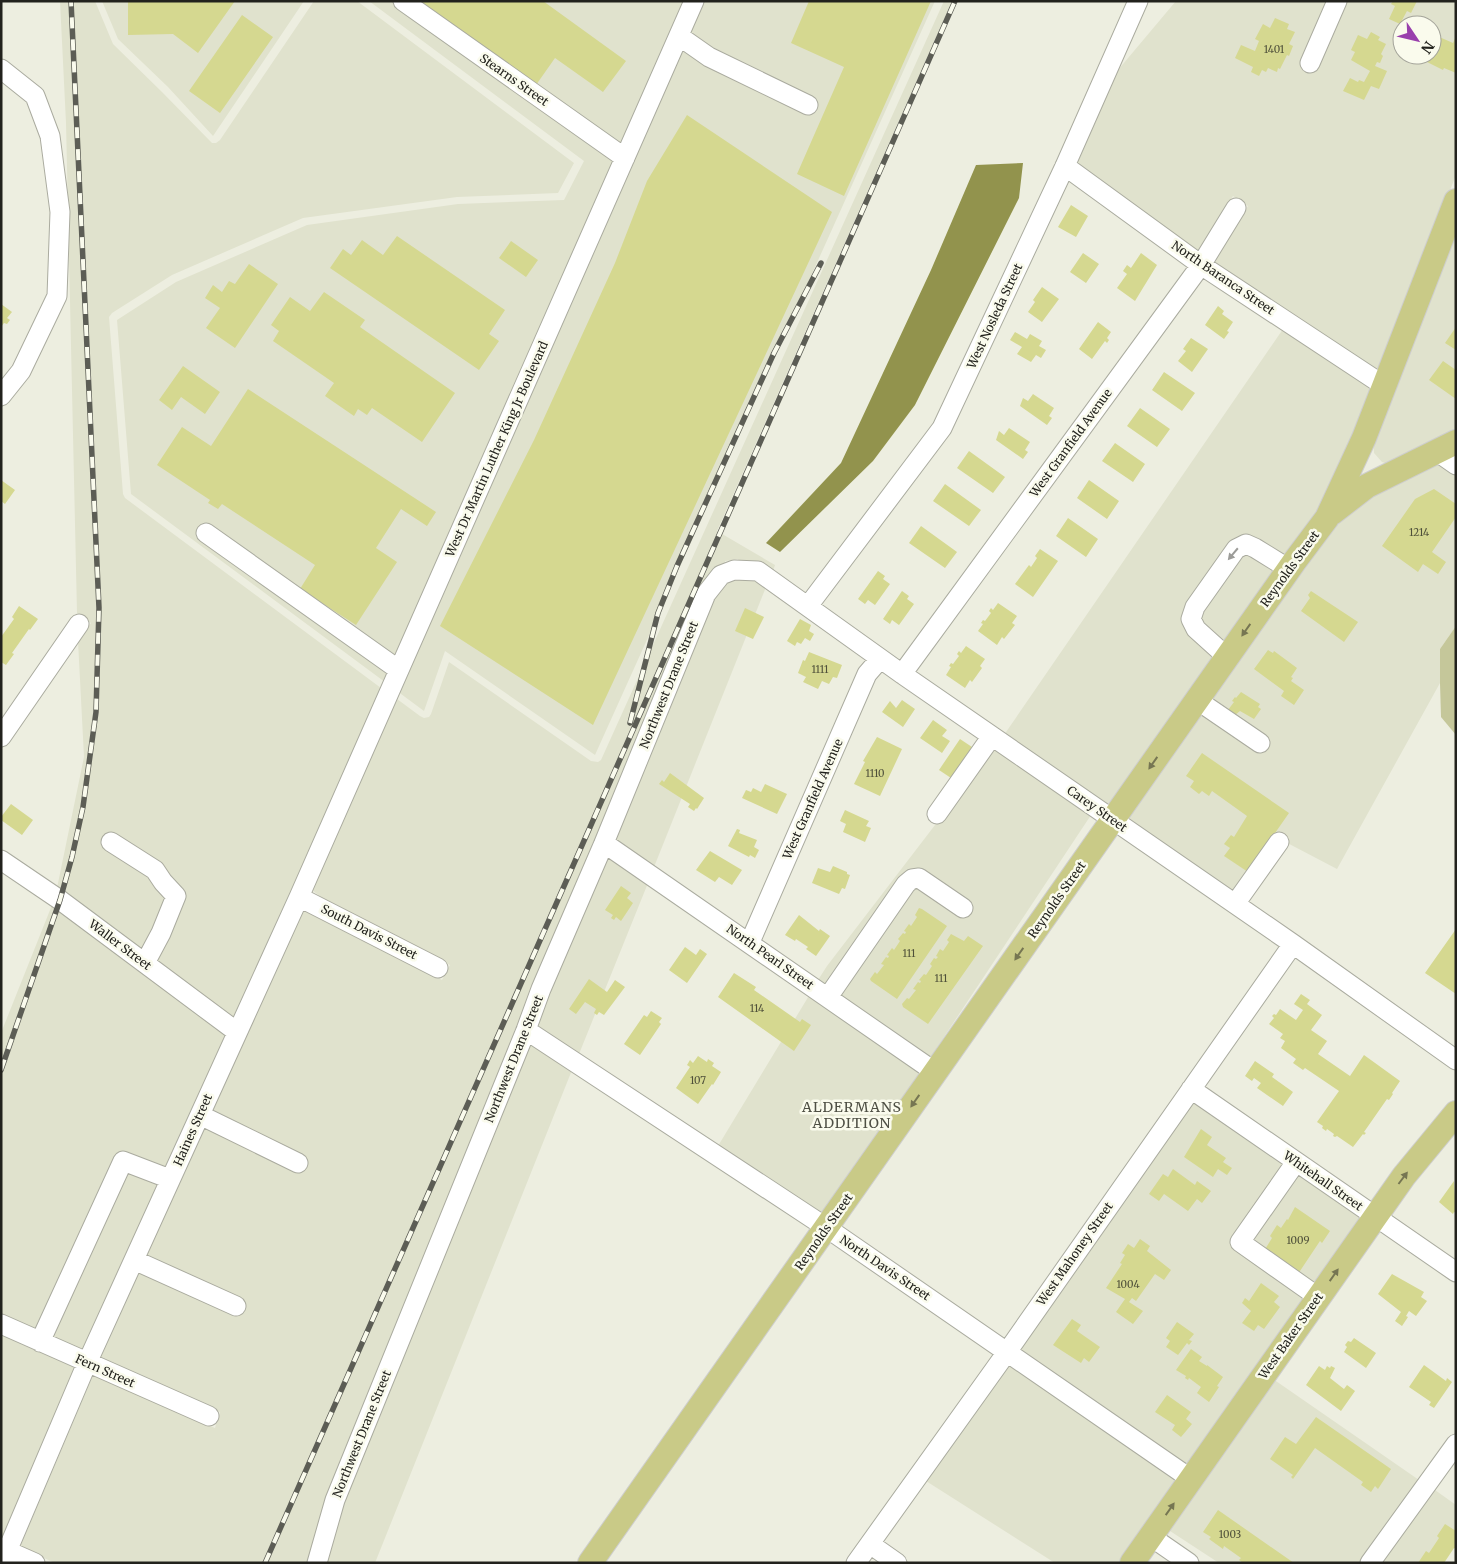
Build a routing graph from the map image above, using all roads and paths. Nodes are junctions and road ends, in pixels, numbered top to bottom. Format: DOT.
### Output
graph roads {
  1 [pos="402,1"];
  2 [pos="694,1"];
  3 [pos="1138,1"];
  4 [pos="1337,1"];
  5 [pos="679,36"];
  6 [pos="1310,62"];
  7 [pos="1,69"];
  8 [pos="808,105"];
  9 [pos="625,158"];
  10 [pos="1066,166"];
  11 [pos="1236,208"];
  12 [pos="1454,212"];
  13 [pos="1201,265"];
  14 [pos="1384,385"];
  15 [pos="1,396"];
  16 [pos="1364,438"];
  17 [pos="1446,446"];
  18 [pos="1456,465"];
  19 [pos="1390,473"];
  20 [pos="1327,518"];
  21 [pos="206,533"];
  22 [pos="1289,569"];
  23 [pos="734,570"];
  24 [pos="808,606"];
  25 [pos="79,624"];
  26 [pos="1227,658"];
  27 [pos="880,659"];
  28 [pos="399,670"];
  29 [pos="902,674"];
  30 [pos="1197,700"];
  31 [pos="992,736"];
  32 [pos="1,737"];
  33 [pos="1260,744"];
  34 [pos="937,814"];
  35 [pos="1113,820"];
  36 [pos="111,842"];
  37 [pos="1279,842"];
  38 [pos="604,843"];
  39 [pos="1,860"];
  40 [pos="299,896"];
  41 [pos="1235,904"];
  42 [pos="963,908"];
  43 [pos="750,942"];
  44 [pos="1293,944"];
  45 [pos="145,963"];
  46 [pos="438,968"];
  47 [pos="828,997"];
  48 [pos="526,1030"];
  49 [pos="237,1032"];
  50 [pos="1456,1060"];
  51 [pos="936,1072"];
  52 [pos="1191,1089"];
  53 [pos="1456,1112"];
  54 [pos="200,1115"];
  55 [pos="1296,1162"];
  56 [pos="298,1163"];
  57 [pos="170,1179"];
  58 [pos="1375,1217"];
  59 [pos="827,1228"];
  60 [pos="134,1260"];
  61 [pos="1456,1272"];
  62 [pos="1318,1297"];
  63 [pos="236,1306"];
  64 [pos="1,1324"];
  65 [pos="40,1342"];
  66 [pos="1007,1352"];
  67 [pos="87,1363"];
  68 [pos="209,1416"];
  69 [pos="1456,1444"];
  70 [pos="1191,1479"];
  71 [pos="1150,1536"];
  72 [pos="870,1544"];
  73 [pos="4,1554"];
  74 [pos="35,1563"];
  75 [pos="317,1563"];
  76 [pos="590,1563"];
  77 [pos="856,1563"];
  78 [pos="897,1563"];
  79 [pos="1132,1563"];
  80 [pos="1189,1563"];
  81 [pos="1370,1563"];
  1 -- 9 [label="street, Stearns Street"];
  2 -- 5 [label="street, West Dr Martin Luther King Jr Boulevard"];
  3 -- 10 [label="street, West Nosleda Street"];
  4 -- 6 [label="street"];
  5 -- 8 [label="street"];
  5 -- 9 [label="street, West Dr Martin Luther King Jr Boulevard"];
  7 -- 15 [label="street"];
  9 -- 28 [label="street, West Dr Martin Luther King Jr Boulevard"];
  10 -- 13 [label="street, North Baranca Street"];
  10 -- 24 [label="street, West Nosleda Street"];
  11 -- 13 [label="street, West Granfield Avenue"];
  12 -- 14 [label="main road, Reynolds Street"];
  13 -- 14 [label="street, North Baranca Street"];
  13 -- 29 [label="street, West Granfield Avenue"];
  14 -- 16 [label="main road, Reynolds Street"];
  16 -- 19 [label="main road"];
  16 -- 20 [label="main road, Reynolds Street"];
  17 -- 18 [label="street"];
  17 -- 19 [label="main road"];
  19 -- 20 [label="main road"];
  20 -- 22 [label="main road, Reynolds Street"];
  21 -- 28 [label="street"];
  22 -- 26 [label="main road, Reynolds Street, one-way"];
  22 -- 26 [label="street, one-way"];
  23 -- 24 [label="street, Carey Street"];
  23 -- 38 [label="street, Northwest Drane Street"];
  24 -- 27 [label="street, Carey Street"];
  25 -- 32 [label="street"];
  26 -- 30 [label="main road, Reynolds Street"];
  27 -- 29 [label="street, Carey Street"];
  27 -- 43 [label="street, West Granfield Avenue"];
  28 -- 40 [label="street, West Dr Martin Luther King Jr Boulevard"];
  29 -- 31 [label="street, Carey Street"];
  30 -- 33 [label="street"];
  30 -- 35 [label="main road, Reynolds Street, one-way"];
  31 -- 34 [label="street"];
  31 -- 35 [label="street, Carey Street"];
  35 -- 41 [label="street, Carey Street"];
  35 -- 51 [label="main road, Reynolds Street, one-way"];
  36 -- 45 [label="street"];
  37 -- 41 [label="street"];
  38 -- 43 [label="street, North Pearl Street"];
  38 -- 48 [label="street, Northwest Drane Street"];
  39 -- 45 [label="street, Waller Street"];
  40 -- 46 [label="street, South Davis Street"];
  40 -- 49 [label="street, Haines Street"];
  41 -- 44 [label="street, Carey Street"];
  42 -- 47 [label="street"];
  43 -- 47 [label="street, North Pearl Street"];
  44 -- 50 [label="street, Carey Street"];
  44 -- 52 [label="street, West Mahoney Street"];
  45 -- 49 [label="street, Waller Street"];
  47 -- 51 [label="street, North Pearl Street"];
  48 -- 59 [label="street, North Davis Street"];
  48 -- 75 [label="street, Northwest Drane Street"];
  49 -- 54 [label="street, Haines Street"];
  51 -- 59 [label="main road, Reynolds Street, one-way"];
  52 -- 55 [label="street, Whitehall Street"];
  52 -- 66 [label="street, West Mahoney Street"];
  58 -- 53 [label="main road, West Baker Street, one-way"];
  54 -- 56 [label="street"];
  54 -- 57 [label="street, Haines Street"];
  55 -- 58 [label="street, Whitehall Street"];
  55 -- 62 [label="street"];
  57 -- 60 [label="street, Haines Street"];
  57 -- 65 [label="street"];
  58 -- 61 [label="street, Whitehall Street"];
  62 -- 58 [label="main road, West Baker Street, one-way"];
  59 -- 66 [label="street, North Davis Street"];
  59 -- 76 [label="main road, Reynolds Street"];
  60 -- 63 [label="street"];
  60 -- 67 [label="street, Haines Street"];
  62 -- 70 [label="main road, West Baker Street"];
  64 -- 65 [label="street, Fern Street"];
  65 -- 67 [label="street, Fern Street"];
  66 -- 70 [label="street, North Davis Street"];
  66 -- 72 [label="street, West Mahoney Street"];
  67 -- 68 [label="street, Fern Street"];
  67 -- 73 [label="street"];
  69 -- 81 [label="street"];
  71 -- 70 [label="main road, West Baker Street, one-way"];
  71 -- 79 [label="main road, West Baker Street"];
  71 -- 80 [label="street"];
  72 -- 77 [label="street, West Mahoney Street"];
  72 -- 78 [label="street"];
  73 -- 74 [label="street"];
}
